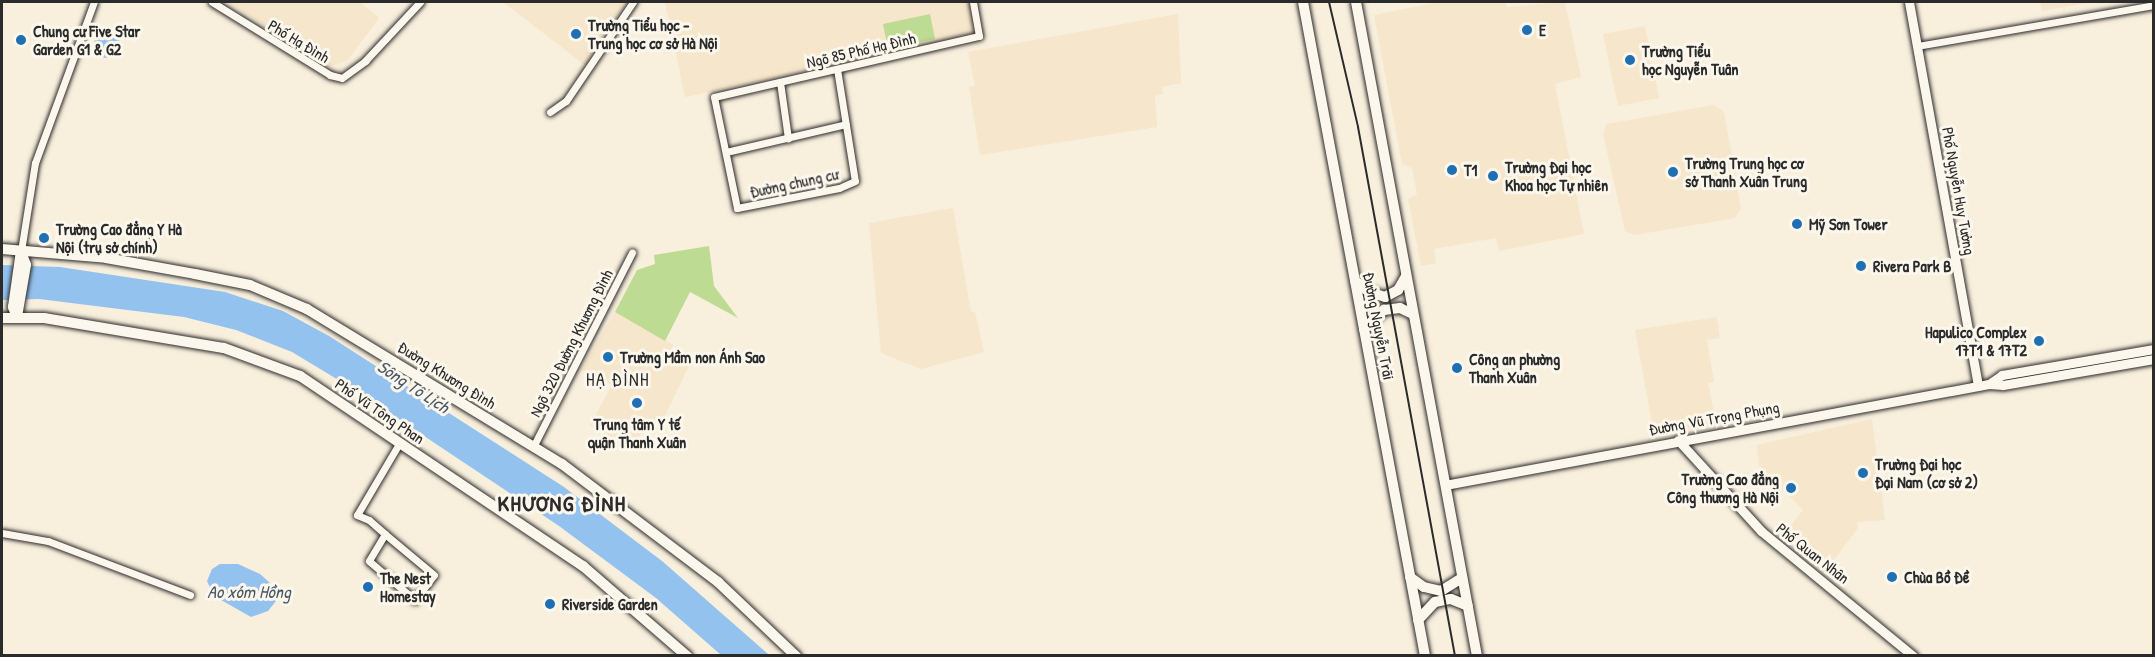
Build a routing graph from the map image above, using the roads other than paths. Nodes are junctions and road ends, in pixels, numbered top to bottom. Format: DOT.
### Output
graph roads {
  1 [pos="94,2"];
  2 [pos="212,2"];
  3 [pos="420,2"];
  4 [pos="633,2"];
  5 [pos="973,2"];
  6 [pos="1303,2"];
  7 [pos="1356,2"];
  8 [pos="1909,2"];
  9 [pos="2154,5"];
  10 [pos="1917,46"];
  11 [pos="837,69"];
  12 [pos="780,82"];
  13 [pos="714,97"];
  14 [pos="550,112"];
  15 [pos="846,124"];
  16 [pos="788,138"];
  17 [pos="726,152"];
  18 [pos="2,249"];
  19 [pos="21,251"];
  20 [pos="632,253"];
  21 [pos="1406,276"];
  22 [pos="1355,281"];
  23 [pos="17,310"];
  24 [pos="1413,314"];
  25 [pos="2,318"];
  26 [pos="1364,329"];
  27 [pos="2154,349"];
  28 [pos="2154,359"];
  29 [pos="1989,384"];
  30 [pos="1978,386"];
  31 [pos="1678,440"];
  32 [pos="400,442"];
  33 [pos="534,446"];
  34 [pos="1445,485"];
  35 [pos="2,533"];
  36 [pos="385,534"];
  37 [pos="1410,577"];
  38 [pos="1462,578"];
  39 [pos="190,595"];
  40 [pos="1468,606"];
  41 [pos="1418,620"];
  42 [pos="687,656"];
  43 [pos="796,656"];
  44 [pos="1425,656"];
  45 [pos="1477,656"];
  46 [pos="1913,656"];
  1 -- 19 [label="street"];
  2 -- 3 [label="street, Phố Hạ Đình"];
  4 -- 14 [label="street"];
  5 -- 11 [label="street, Ngõ 85 Phố Hạ Đình"];
  6 -- 22 [label="main road, Đường Nguyễn Trãi"];
  7 -- 21 [label="main road"];
  8 -- 10 [label="street, Phố Nguyễn Huy Tưởng"];
  9 -- 10 [label="street"];
  10 -- 30 [label="street, Phố Nguyễn Huy Tưởng"];
  11 -- 12 [label="street, Ngõ 85 Phố Hạ Đình"];
  11 -- 15 [label="street, Đường chung cư"];
  12 -- 13 [label="street, Ngõ 85 Phố Hạ Đình"];
  12 -- 16 [label="street"];
  13 -- 17 [label="street, Đường chung cư"];
  15 -- 16 [label="street"];
  15 -- 17 [label="street, Đường chung cư"];
  16 -- 17 [label="street"];
  18 -- 19 [label="main road, Đường Khương Đình"];
  19 -- 23 [label="main road"];
  19 -- 33 [label="main road, Đường Khương Đình"];
  20 -- 33 [label="street, Ngõ 320 Đường Khương Đình"];
  21 -- 22 [label="main road"];
  21 -- 24 [label="main road"];
  22 -- 26 [label="main road, Đường Nguyễn Trãi"];
  23 -- 25 [label="main road, Phố Vũ Tông Phan"];
  23 -- 32 [label="main road, Phố Vũ Tông Phan"];
  24 -- 26 [label="main road"];
  24 -- 34 [label="main road"];
  26 -- 37 [label="main road, Đường Nguyễn Trãi"];
  27 -- 29 [label="street, Đường Vũ Trọng Phụng"];
  28 -- 29 [label="street, Đường Vũ Trọng Phụng"];
  29 -- 30 [label="street, Đường Vũ Trọng Phụng"];
  30 -- 31 [label="street, Đường Vũ Trọng Phụng"];
  31 -- 34 [label="street, Đường Vũ Trọng Phụng"];
  31 -- 46 [label="street, Phố Quan Nhân"];
  32 -- 36 [label="street"];
  32 -- 42 [label="main road, Phố Vũ Tông Phan"];
  33 -- 43 [label="main road, Đường Khương Đình"];
  34 -- 38 [label="main road"];
  35 -- 39 [label="street"];
  36 -- 36 [label="street"];
  37 -- 38 [label="main road"];
  37 -- 41 [label="main road, Đường Nguyễn Trãi"];
  38 -- 40 [label="main road"];
  40 -- 41 [label="main road"];
  40 -- 45 [label="main road"];
  41 -- 44 [label="main road, Đường Nguyễn Trãi"];
}
